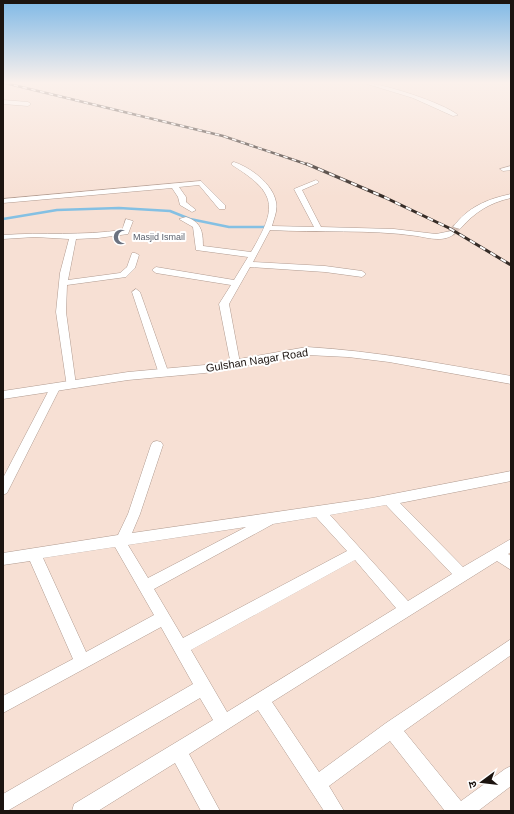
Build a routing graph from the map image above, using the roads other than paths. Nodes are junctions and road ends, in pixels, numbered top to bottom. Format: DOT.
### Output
graph roads {
  1 [pos="234,164"];
  2 [pos="511,168"];
  3 [pos="503,169"];
  4 [pos="316,182"];
  5 [pos="174,185"];
  6 [pos="511,196"];
  7 [pos="3,201"];
  8 [pos="222,207"];
  9 [pos="192,210"];
  10 [pos="183,219"];
  11 [pos="130,221"];
  12 [pos="267,228"];
  13 [pos="319,230"];
  14 [pos="73,236"];
  15 [pos="3,237"];
  16 [pos="135,255"];
  17 [pos="254,255"];
  18 [pos="248,264"];
  19 [pos="156,270"];
  20 [pos="362,274"];
  21 [pos="236,282"];
  22 [pos="64,283"];
  23 [pos="136,292"];
  24 [pos="235,363"];
  25 [pos="164,374"];
  26 [pos="511,380"];
  27 [pos="71,385"];
  28 [pos="55,388"];
  29 [pos="3,395"];
  30 [pos="157,445"];
  31 [pos="511,476"];
  32 [pos="3,490"];
  33 [pos="389,500"];
  34 [pos="319,512"];
  35 [pos="274,519"];
  36 [pos="120,541"];
  37 [pos="504,549"];
  38 [pos="357,552"];
  39 [pos="34,553"];
  40 [pos="3,558"];
  41 [pos="511,564"];
  42 [pos="462,575"];
  43 [pos="145,587"];
  44 [pos="406,610"];
  45 [pos="163,618"];
  46 [pos="180,648"];
  47 [pos="509,650"];
  48 [pos="82,661"];
  49 [pos="203,687"];
  50 [pos="261,700"];
  51 [pos="3,705"];
  52 [pos="224,723"];
  53 [pos="392,729"];
  54 [pos="178,751"];
  55 [pos="511,775"];
  56 [pos="317,784"];
  57 [pos="3,804"];
  58 [pos="81,811"];
  59 [pos="211,811"];
  60 [pos="335,811"];
  61 [pos="457,811"];
  62 [pos="463,811"];
  1 -- 12 [label="street"];
  2 -- 3 [label="street"];
  4 -- 13 [label="street"];
  5 -- 7 [label="street"];
  5 -- 8 [label="street"];
  5 -- 9 [label="street"];
  6 -- 13 [label="street"];
  10 -- 17 [label="street"];
  11 -- 14 [label="street"];
  12 -- 13 [label="street"];
  12 -- 17 [label="street"];
  14 -- 15 [label="street"];
  14 -- 22 [label="street"];
  16 -- 22 [label="street"];
  17 -- 18 [label="street"];
  18 -- 20 [label="street"];
  18 -- 21 [label="street"];
  19 -- 21 [label="street"];
  21 -- 24 [label="street"];
  22 -- 27 [label="street"];
  23 -- 25 [label="street"];
  24 -- 25 [label="street, Gulshan Nagar Road"];
  24 -- 26 [label="street, Gulshan Nagar Road"];
  25 -- 27 [label="street, Gulshan Nagar Road"];
  27 -- 28 [label="street, Gulshan Nagar Road"];
  28 -- 29 [label="street, Gulshan Nagar Road"];
  28 -- 32 [label="street"];
  30 -- 36 [label="street"];
  31 -- 33 [label="street"];
  33 -- 34 [label="street"];
  33 -- 42 [label="street"];
  34 -- 35 [label="street"];
  34 -- 38 [label="street"];
  35 -- 36 [label="street"];
  35 -- 43 [label="street"];
  36 -- 39 [label="street"];
  36 -- 43 [label="street"];
  37 -- 41 [label="street"];
  37 -- 42 [label="street"];
  38 -- 44 [label="street"];
  38 -- 46 [label="street"];
  39 -- 40 [label="street"];
  39 -- 48 [label="street"];
  42 -- 44 [label="street"];
  43 -- 45 [label="street"];
  44 -- 50 [label="street"];
  45 -- 46 [label="street"];
  45 -- 48 [label="street"];
  46 -- 49 [label="street"];
  47 -- 53 [label="street"];
  48 -- 51 [label="street"];
  49 -- 52 [label="street"];
  49 -- 57 [label="street"];
  50 -- 52 [label="street"];
  50 -- 56 [label="street"];
  52 -- 54 [label="street"];
  53 -- 56 [label="street"];
  53 -- 61 [label="street"];
  54 -- 58 [label="street"];
  54 -- 59 [label="street"];
  55 -- 62 [label="street"];
  56 -- 60 [label="street"];
}
